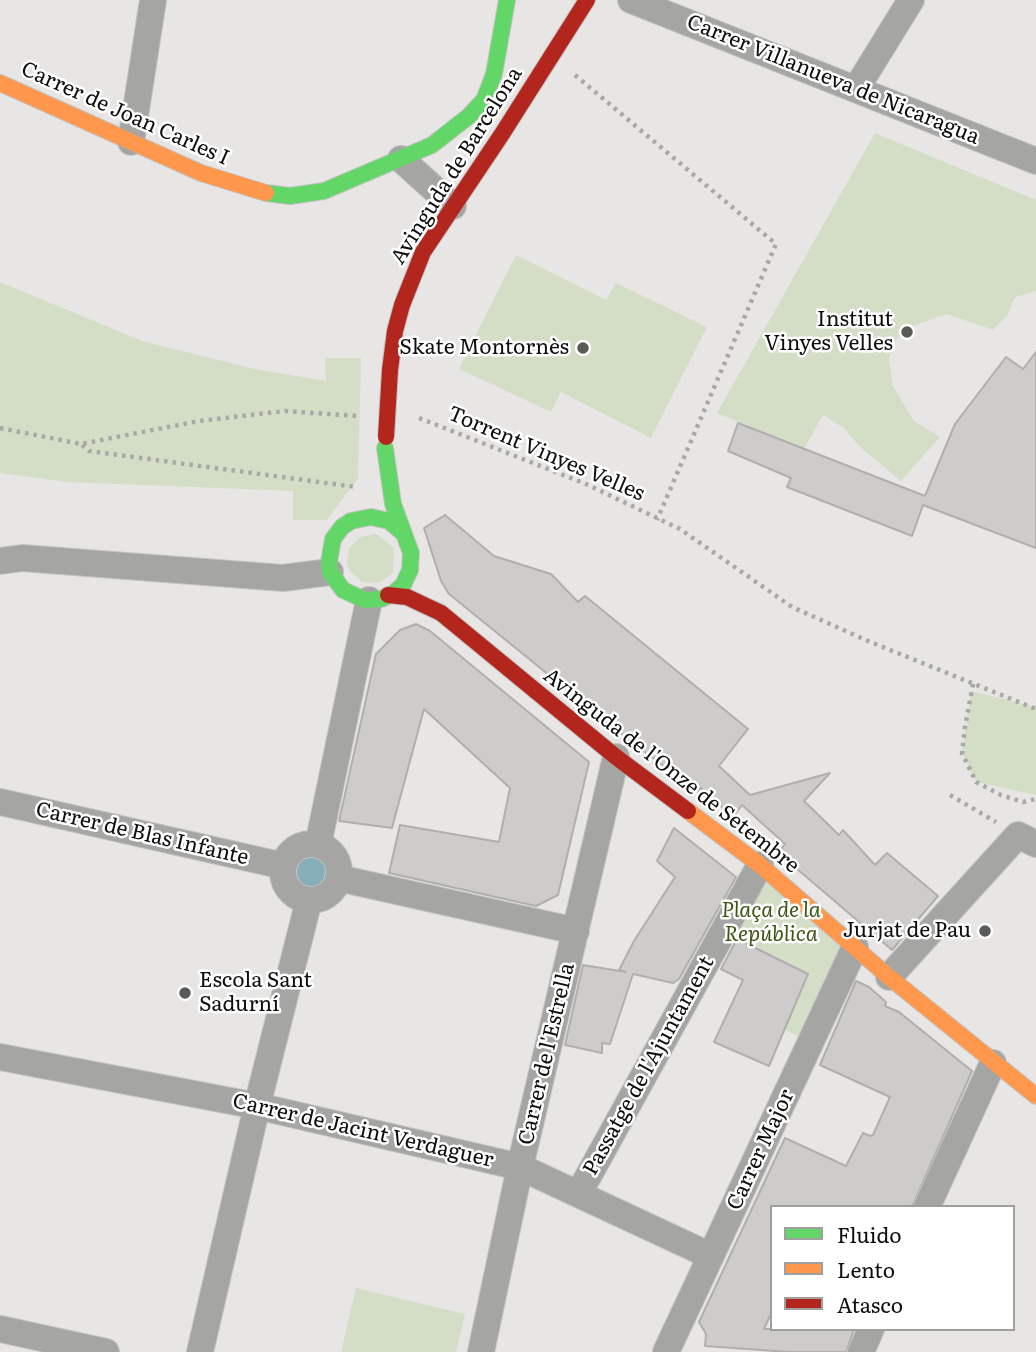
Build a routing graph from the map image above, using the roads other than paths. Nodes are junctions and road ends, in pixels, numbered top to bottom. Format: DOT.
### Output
graph roads {
  1 [pos="153,0"];
  2 [pos="507,0"];
  3 [pos="587,0"];
  4 [pos="631,0"];
  5 [pos="911,0"];
  6 [pos="661,5"];
  7 [pos="0,83"];
  8 [pos="856,89"];
  9 [pos="455,127"];
  10 [pos="131,142"];
  11 [pos="401,159"];
  12 [pos="483,160"];
  13 [pos="1036,161"];
  14 [pos="453,206"];
  15 [pos="386,443"];
  16 [pos="376,484"];
  17 [pos="362,493"];
  18 [pos="351,521"];
  19 [pos="403,533"];
  20 [pos="412,558"];
  21 [pos="0,561"];
  22 [pos="330,572"];
  23 [pos="379,598"];
  24 [pos="441,613"];
  25 [pos="617,757"];
  26 [pos="0,802"];
  27 [pos="1027,840"];
  28 [pos="318,845"];
  29 [pos="760,865"];
  30 [pos="284,866"];
  31 [pos="338,878"];
  32 [pos="309,900"];
  33 [pos="576,931"];
  34 [pos="855,947"];
  35 [pos="889,976"];
  36 [pos="0,1056"];
  37 [pos="993,1063"];
  38 [pos="1036,1097"];
  39 [pos="257,1106"];
  40 [pos="520,1167"];
  41 [pos="579,1194"];
  42 [pos="929,1205"];
  43 [pos="711,1256"];
  44 [pos="0,1329"];
  45 [pos="870,1331"];
  46 [pos="65,1348"];
  47 [pos="106,1352"];
  48 [pos="201,1352"];
  49 [pos="481,1352"];
  50 [pos="666,1352"];
  51 [pos="861,1352"];
  1 -- 10 [label="street"];
  2 -- 9 [label="street, Carrer de Joan Carles I"];
  3 -- 12 [label="street, Avinguda de Barcelona"];
  4 -- 6 [label="street, Carrer Villanueva de Nicaragua"];
  5 -- 8 [label="street"];
  6 -- 8 [label="street, Carrer Villanueva de Nicaragua"];
  7 -- 10 [label="street, Carrer de Joan Carles I"];
  8 -- 13 [label="street, Carrer Villanueva de Nicaragua"];
  9 -- 11 [label="street, Carrer de Joan Carles I"];
  9 -- 12 [label="street"];
  10 -- 11 [label="street, Carrer de Joan Carles I"];
  11 -- 14 [label="street"];
  12 -- 14 [label="street, Avinguda de Barcelona"];
  14 -- 15 [label="street, Avinguda de Barcelona, bridge"];
  15 -- 16 [label="street"];
  15 -- 19 [label="street"];
  17 -- 18 [label="street"];
  18 -- 19 [label="street"];
  18 -- 22 [label="street"];
  19 -- 20 [label="street"];
  20 -- 23 [label="street"];
  20 -- 24 [label="street"];
  21 -- 22 [label="street"];
  22 -- 23 [label="street"];
  23 -- 24 [label="street"];
  23 -- 28 [label="street"];
  24 -- 25 [label="street, Avinguda de l'Onze de Setembre"];
  25 -- 29 [label="street, Avinguda de l'Onze de Setembre"];
  25 -- 33 [label="street, Carrer de l'Estrella"];
  26 -- 30 [label="street, Carrer de Blas Infante"];
  27 -- 35 [label="street"];
  28 -- 30 [label="street"];
  28 -- 31 [label="street"];
  29 -- 34 [label="street, Avinguda de l'Onze de Setembre"];
  29 -- 41 [label="street, Passatge de l'Ajuntament"];
  30 -- 32 [label="street"];
  31 -- 32 [label="street"];
  31 -- 33 [label="street"];
  32 -- 39 [label="street"];
  33 -- 40 [label="street, Carrer de l'Estrella"];
  34 -- 35 [label="street, Avinguda de l'Onze de Setembre"];
  34 -- 43 [label="street, Carrer Major"];
  35 -- 37 [label="street, Avinguda de l'Onze de Setembre"];
  36 -- 39 [label="street, Carrer de Jacint Verdaguer"];
  37 -- 38 [label="street, Avinguda de l'Onze de Setembre"];
  37 -- 42 [label="street"];
  39 -- 40 [label="street, Carrer de Jacint Verdaguer"];
  39 -- 48 [label="street"];
  40 -- 41 [label="street, Carrer de Jacint Verdaguer"];
  40 -- 49 [label="street, Carrer de l'Estrella"];
  41 -- 43 [label="street, Carrer de Jacint Verdaguer"];
  43 -- 50 [label="street, Carrer Major"];
  44 -- 46 [label="street"];
  45 -- 51 [label="street"];
  46 -- 47 [label="street"];
}
